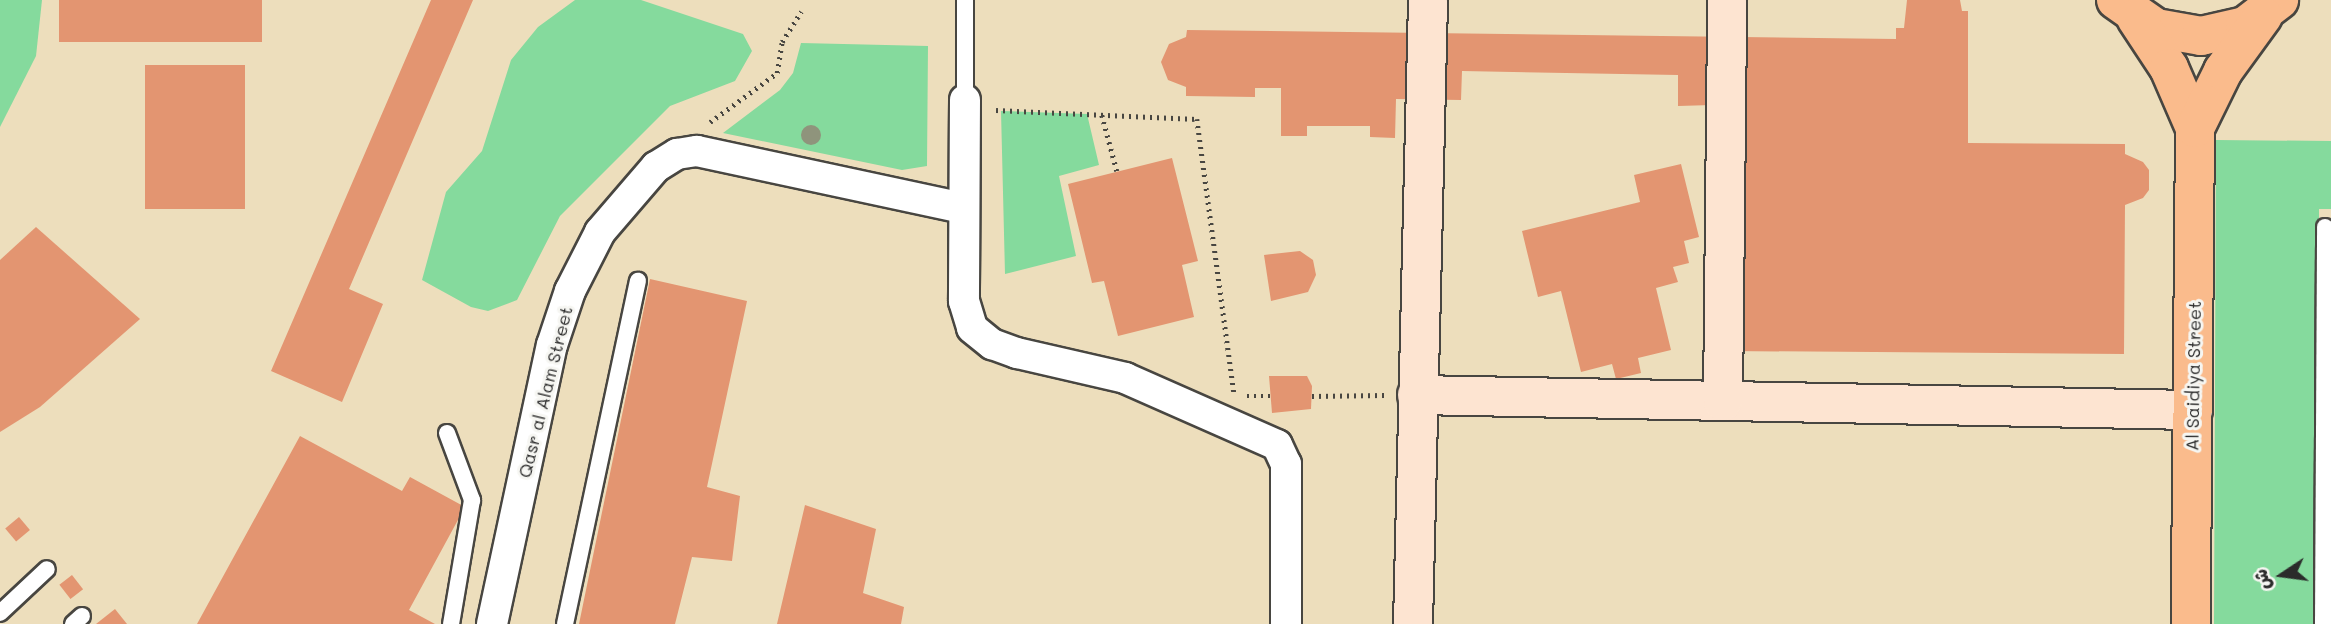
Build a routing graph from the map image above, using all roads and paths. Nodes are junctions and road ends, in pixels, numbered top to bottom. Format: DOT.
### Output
graph roads {
  1 [pos="965,0"];
  2 [pos="1427,0"];
  3 [pos="1727,0"];
  4 [pos="2272,7"];
  5 [pos="2126,9"];
  6 [pos="801,12"];
  7 [pos="965,104"];
  8 [pos="1102,115"];
  9 [pos="2196,128"];
  10 [pos="677,155"];
  11 [pos="1117,171"];
  12 [pos="964,208"];
  13 [pos="2325,227"];
  14 [pos="638,281"];
  15 [pos="1417,395"];
  16 [pos="1234,396"];
  17 [pos="1270,396"];
  18 [pos="1312,396"];
  19 [pos="1724,401"];
  20 [pos="2193,411"];
  21 [pos="2328,420"];
  22 [pos="1234,426"];
  23 [pos="447,433"];
  24 [pos="47,569"];
  25 [pos="0,613"];
  26 [pos="451,624"];
  27 [pos="492,624"];
  28 [pos="565,624"];
  29 [pos="1286,624"];
  30 [pos="1413,624"];
  31 [pos="2191,624"];
  32 [pos="2323,624"];
  1 -- 7 [label="lane"];
  2 -- 15 [label="street"];
  3 -- 19 [label="street"];
  4 -- 5 [label="main road"];
  4 -- 9 [label="main road, Al Saidiya Street"];
  5 -- 9 [label="main road, Al Saidiya Street"];
  6 -- 10 [label="path"];
  7 -- 8 [label="path"];
  7 -- 12 [label="street"];
  8 -- 11 [label="path"];
  8 -- 16 [label="path"];
  9 -- 20 [label="main road, Al Saidiya Street"];
  10 -- 12 [label="street"];
  10 -- 27 [label="street, Qasr al Alam Street"];
  12 -- 22 [label="street"];
  13 -- 21 [label="lane"];
  14 -- 28 [label="lane"];
  15 -- 18 [label="path"];
  15 -- 19 [label="street"];
  15 -- 30 [label="street"];
  16 -- 17 [label="path"];
  16 -- 22 [label="path"];
  19 -- 20 [label="street"];
  20 -- 31 [label="main road, Al Saidiya Street"];
  21 -- 32 [label="lane"];
  22 -- 29 [label="street"];
  23 -- 26 [label="lane"];
  24 -- 25 [label="lane"];
}
